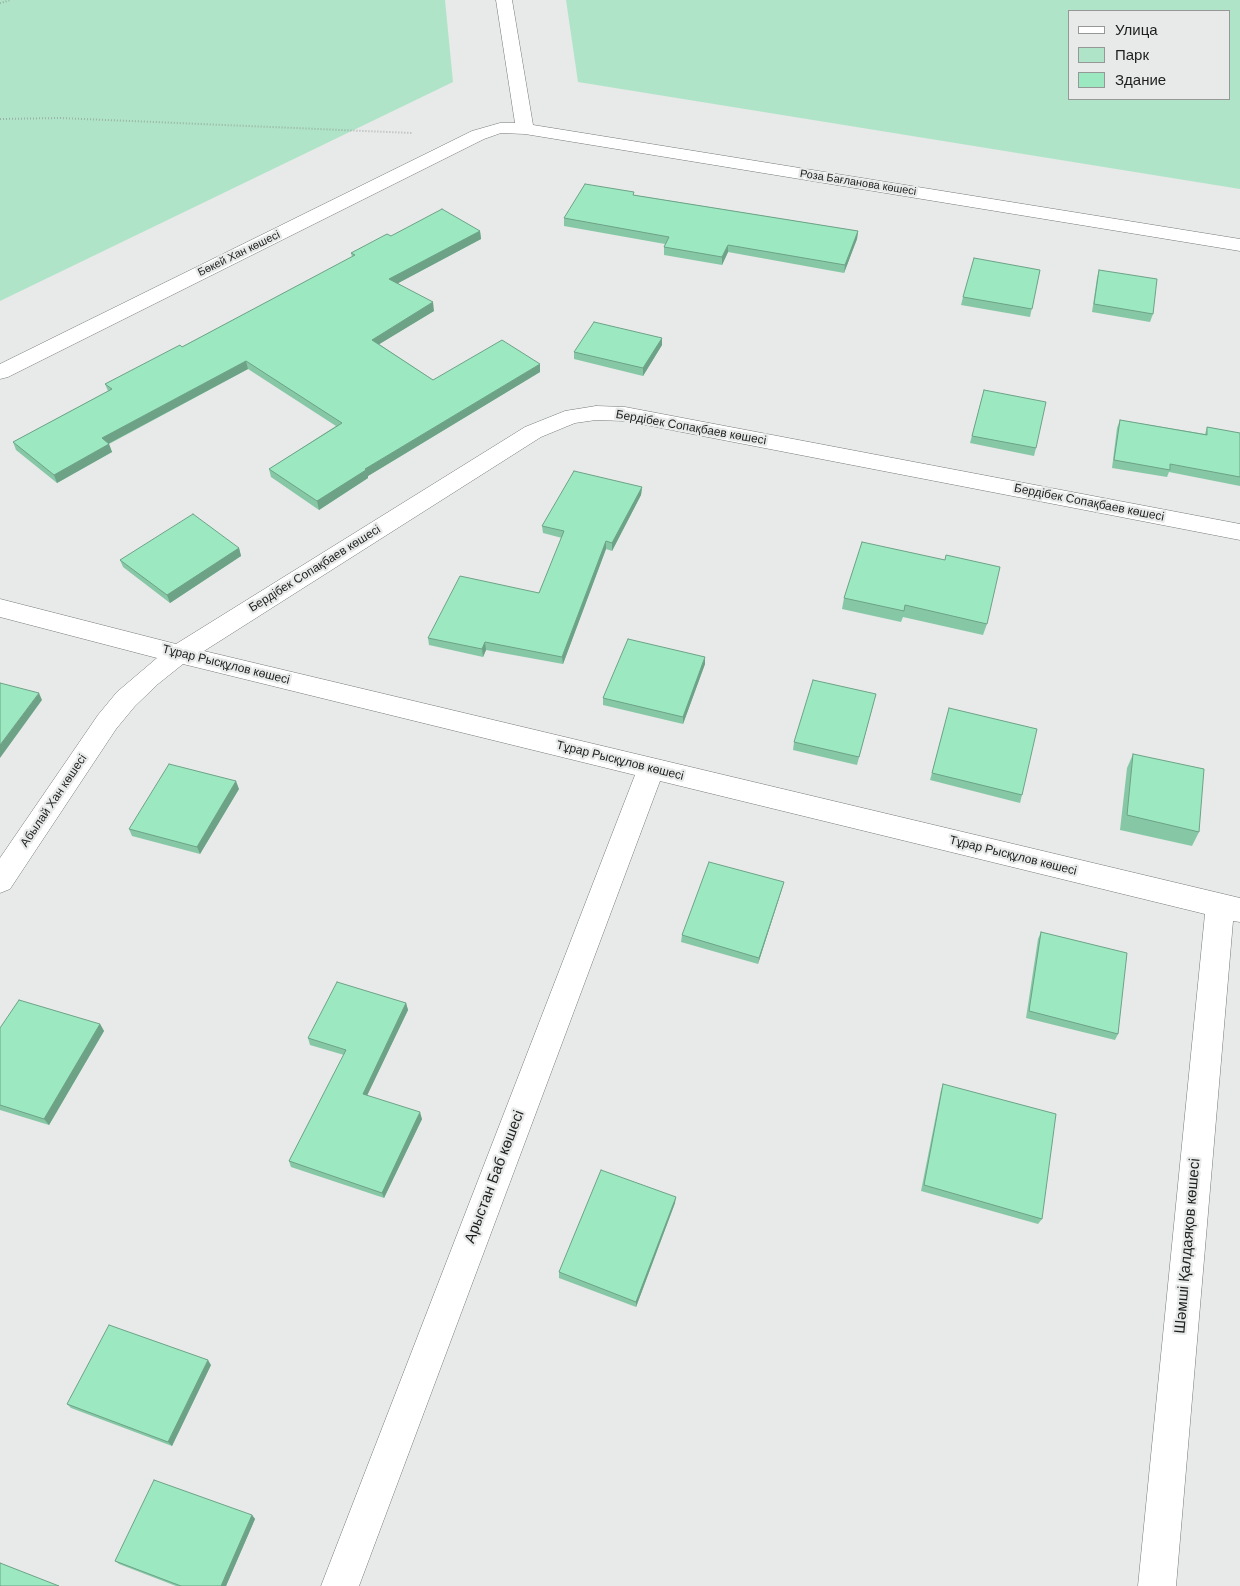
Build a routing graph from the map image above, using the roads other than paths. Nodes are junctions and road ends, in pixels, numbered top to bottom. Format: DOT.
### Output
graph roads {
  1 [pos="504,0"];
  2 [pos="526,129"];
  3 [pos="478,135"];
  4 [pos="1240,245"];
  5 [pos="0,372"];
  6 [pos="1240,532"];
  7 [pos="0,608"];
  8 [pos="179,654"];
  9 [pos="107,722"];
  10 [pos="651,768"];
  11 [pos="0,881"];
  12 [pos="1230,908"];
  13 [pos="340,1586"];
  14 [pos="1157,1586"];
  1 -- 2 [label="street"];
  2 -- 3 [label="street, Роза Бағланова көшесі"];
  2 -- 4 [label="street, Роза Бағланова көшесі"];
  3 -- 5 [label="street, Бөкей Хан көшесі"];
  6 -- 8 [label="street, Бердібек Сопақбаев көшесі"];
  7 -- 8 [label="street, Тұрар Рысқұлов көшесі"];
  8 -- 9 [label="street, Бердібек Сопақбаев көшесі"];
  8 -- 10 [label="street, Тұрар Рысқұлов көшесі"];
  9 -- 11 [label="street, Абылай Хан көшесі"];
  10 -- 12 [label="street, Тұрар Рысқұлов көшесі"];
  10 -- 13 [label="street, Арыстан Баб көшесі"];
  12 -- 14 [label="street, Шәмші Қалдаяқов көшесі"];
}
